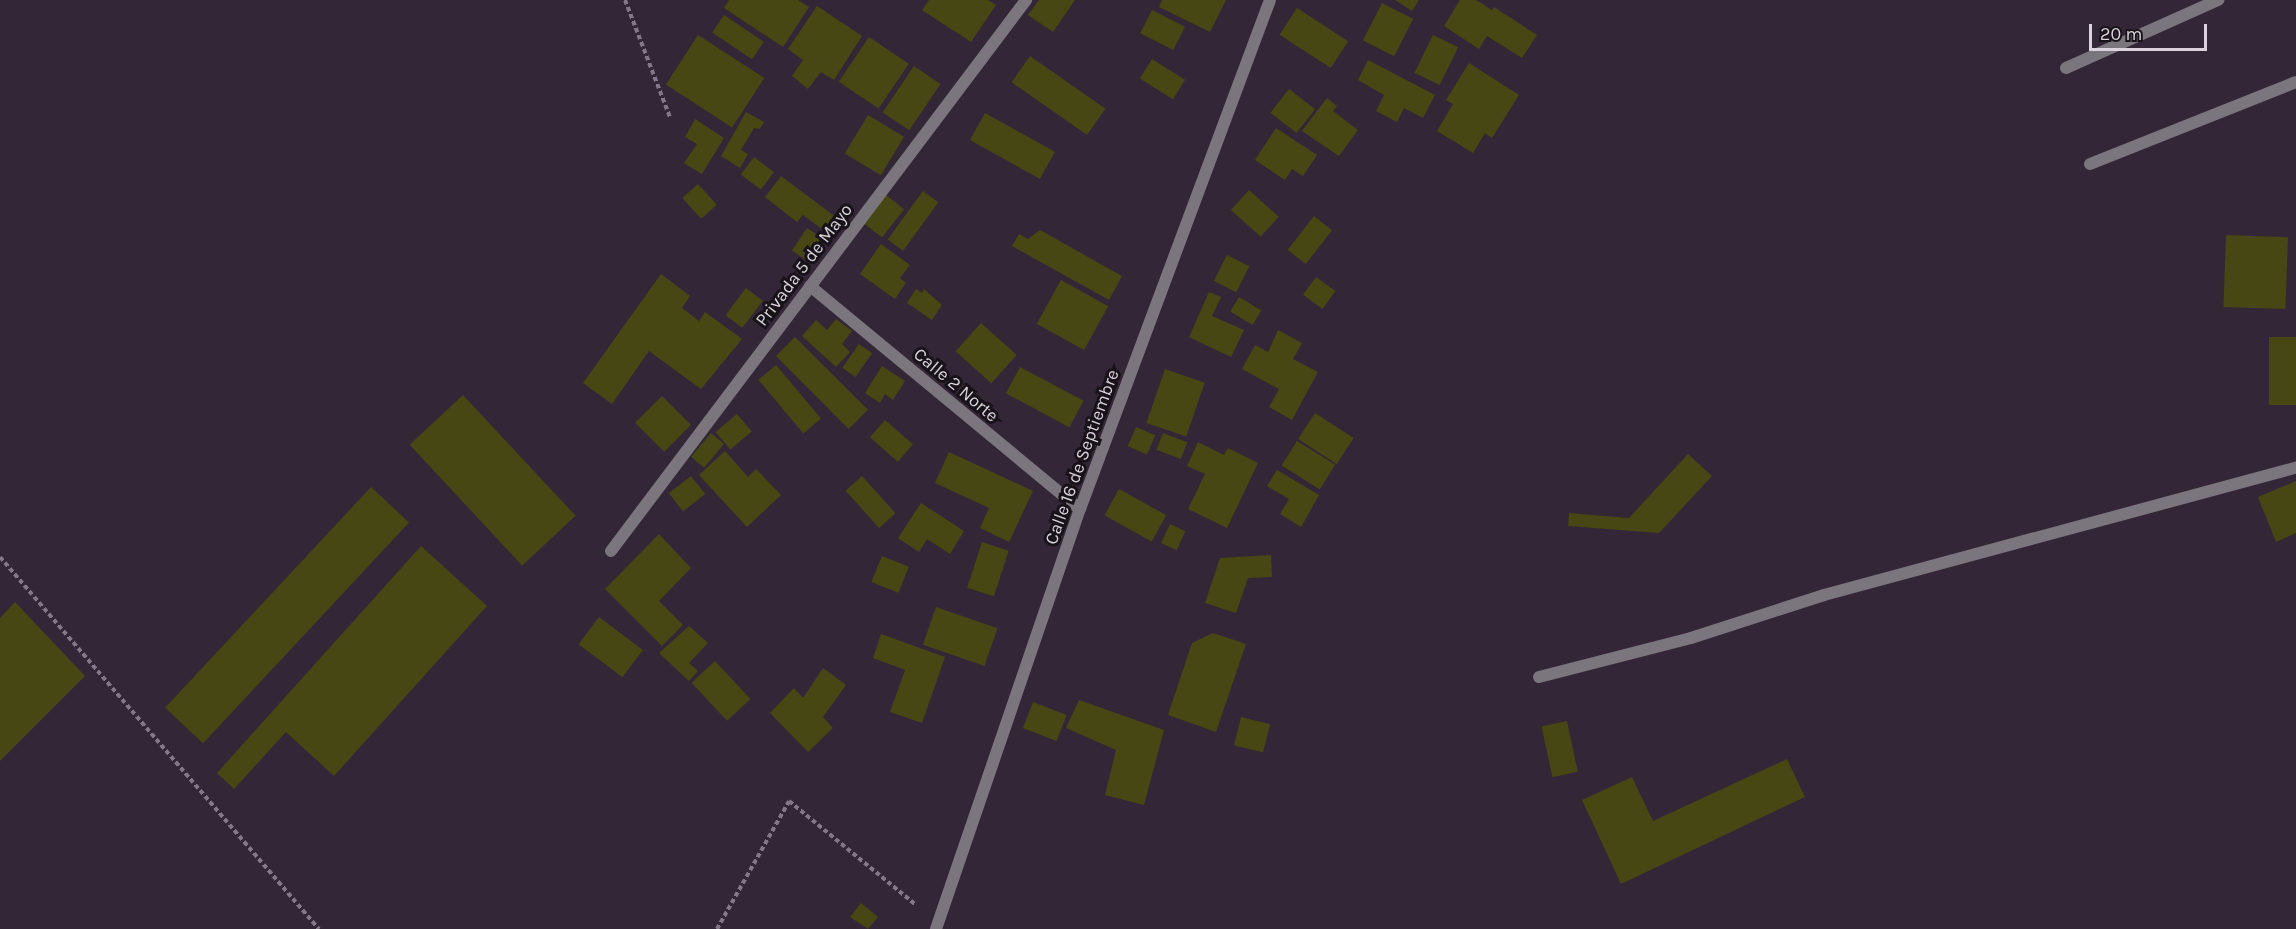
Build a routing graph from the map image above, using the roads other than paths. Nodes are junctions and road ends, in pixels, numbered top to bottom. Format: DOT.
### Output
graph roads {
  1 [pos="1026,0"];
  2 [pos="1270,0"];
  3 [pos="2218,0"];
  4 [pos="2066,68"];
  5 [pos="2296,82"];
  6 [pos="2090,164"];
  7 [pos="810,286"];
  8 [pos="2296,468"];
  9 [pos="1080,509"];
  10 [pos="611,551"];
  11 [pos="1539,678"];
  12 [pos="937,926"];
  1 -- 7 [label="street, Privada 5 de Mayo"];
  2 -- 9 [label="street, Calle 16 de Septiembre"];
  3 -- 4 [label="street"];
  5 -- 6 [label="street"];
  7 -- 9 [label="street, Calle 2 Norte"];
  7 -- 10 [label="street, Privada 5 de Mayo"];
  8 -- 11 [label="street"];
  9 -- 12 [label="street, Calle 16 de Septiembre"];
}
